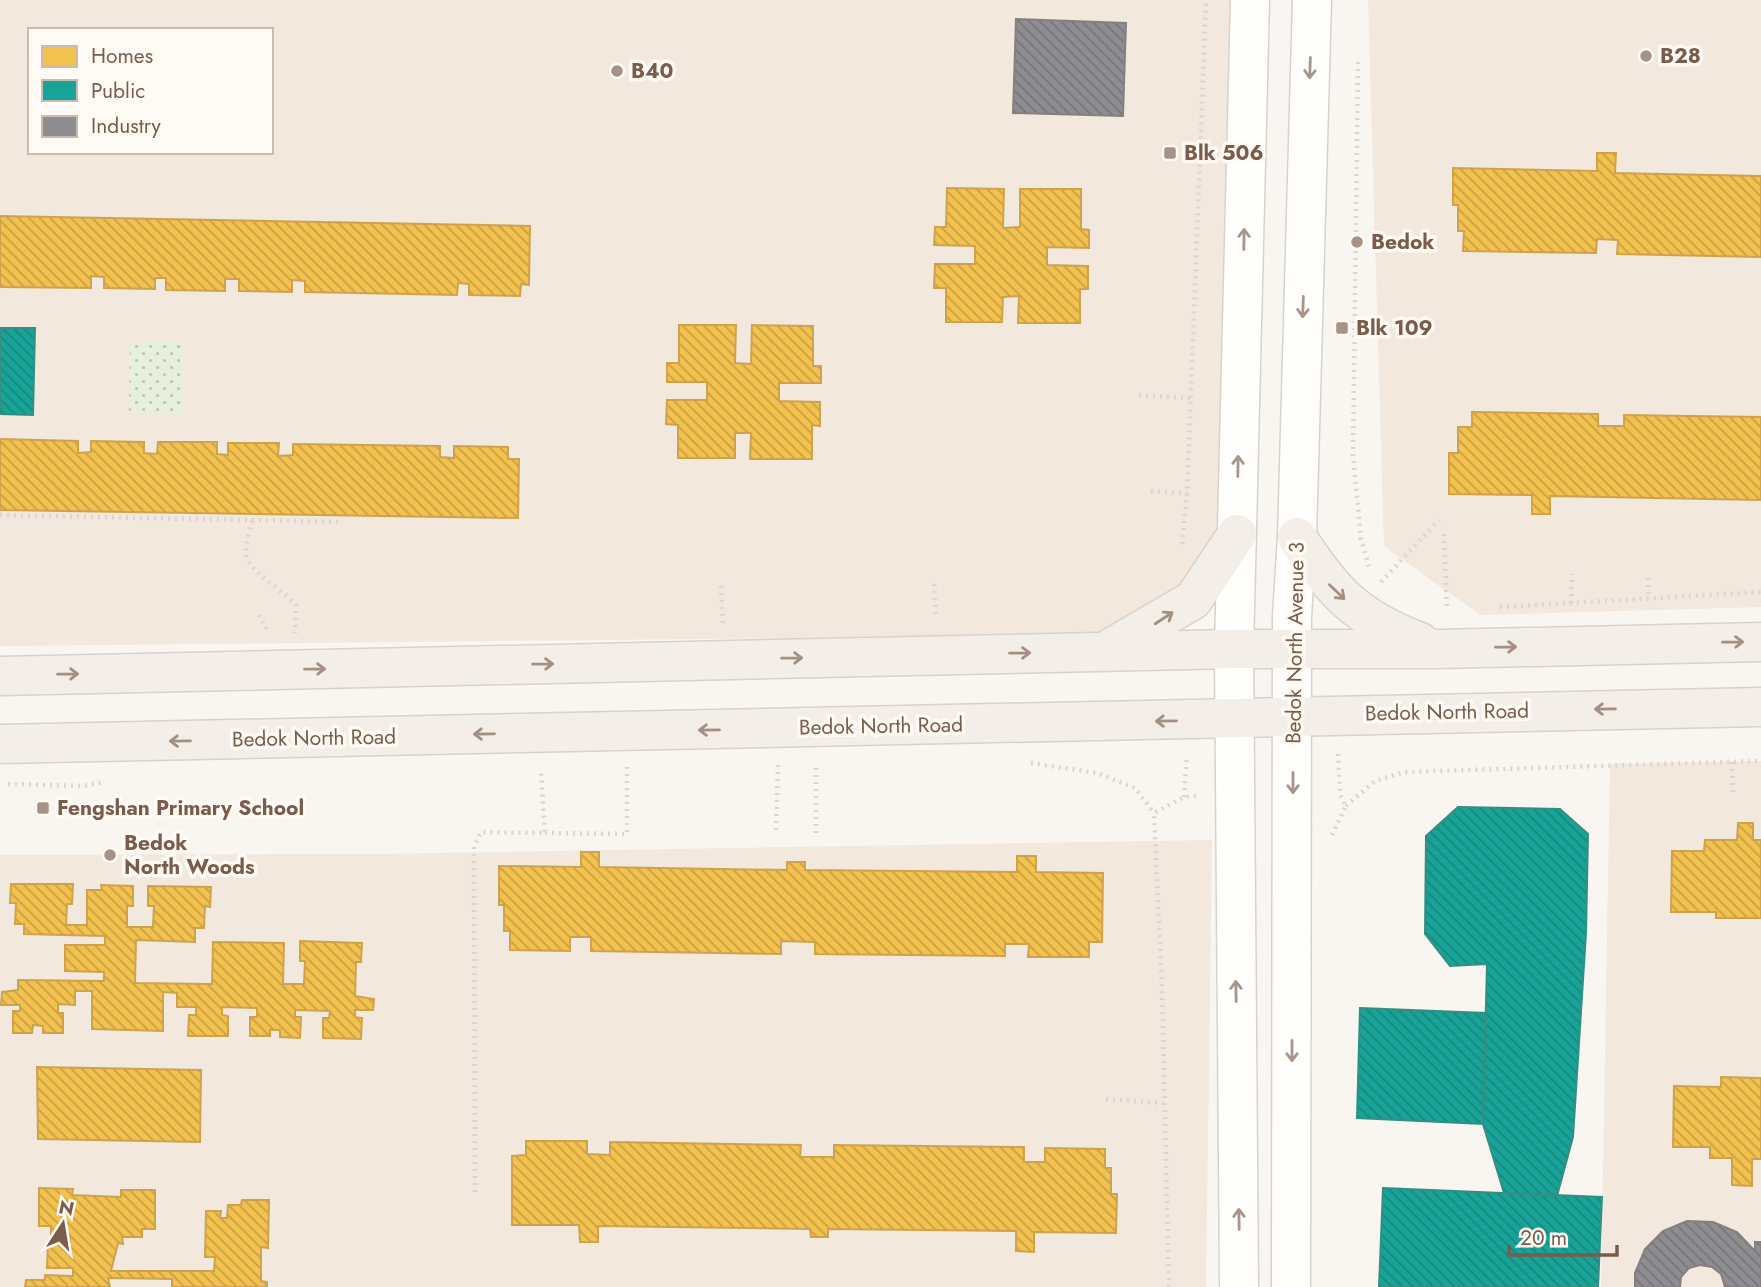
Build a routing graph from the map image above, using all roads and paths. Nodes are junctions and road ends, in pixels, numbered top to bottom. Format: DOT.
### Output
graph roads {
  1 [pos="1206,0"];
  2 [pos="1250,0"];
  3 [pos="1312,0"];
  4 [pos="1358,62"];
  5 [pos="1139,395"];
  6 [pos="1190,398"];
  7 [pos="1152,491"];
  8 [pos="1187,494"];
  9 [pos="0,515"];
  10 [pos="1438,520"];
  11 [pos="252,521"];
  12 [pos="343,522"];
  13 [pos="1237,534"];
  14 [pos="1444,534"];
  15 [pos="1297,537"];
  16 [pos="1181,548"];
  17 [pos="1572,574"];
  18 [pos="1648,578"];
  19 [pos="934,584"];
  20 [pos="1761,592"];
  21 [pos="1649,598"];
  22 [pos="1571,603"];
  23 [pos="1460,608"];
  24 [pos="1487,608"];
  25 [pos="1434,609"];
  26 [pos="1447,609"];
  27 [pos="259,615"];
  28 [pos="936,622"];
  29 [pos="271,636"];
  30 [pos="295,636"];
  31 [pos="1761,642"];
  32 [pos="1234,649"];
  33 [pos="1294,649"];
  34 [pos="1438,649"];
  35 [pos="1104,651"];
  36 [pos="0,676"];
  37 [pos="1761,707"];
  38 [pos="1293,715"];
  39 [pos="1234,719"];
  40 [pos="0,744"];
  41 [pos="816,757"];
  42 [pos="778,758"];
  43 [pos="627,761"];
  44 [pos="1761,761"];
  45 [pos="1732,762"];
  46 [pos="541,763"];
  47 [pos="1733,795"];
  48 [pos="1184,797"];
  49 [pos="1346,806"];
  50 [pos="776,830"];
  51 [pos="545,833"];
  52 [pos="816,833"];
  53 [pos="1106,1099"];
  54 [pos="1163,1103"];
  55 [pos="475,1192"];
  56 [pos="1169,1287"];
  57 [pos="1239,1287"];
  58 [pos="1291,1287"];
  1 -- 6 [label="path"];
  13 -- 2 [label="main road, one-way"];
  3 -- 15 [label="main road, Bedok North Avenue 3, one-way"];
  4 -- 10 [label="path"];
  5 -- 6 [label="path"];
  6 -- 8 [label="path"];
  7 -- 8 [label="path"];
  8 -- 16 [label="path"];
  9 -- 11 [label="path"];
  11 -- 12 [label="path"];
  11 -- 30 [label="path"];
  13 -- 32 [label="main road"];
  35 -- 13 [label="main road, one-way"];
  14 -- 26 [label="path"];
  15 -- 33 [label="main road, Bedok North Avenue 3"];
  15 -- 34 [label="main road, one-way"];
  17 -- 22 [label="path"];
  18 -- 21 [label="path"];
  19 -- 28 [label="path"];
  20 -- 21 [label="path"];
  21 -- 22 [label="path"];
  22 -- 24 [label="path"];
  23 -- 26 [label="path"];
  25 -- 26 [label="path"];
  27 -- 29 [label="path"];
  34 -- 31 [label="main road, one-way"];
  32 -- 33 [label="main road"];
  32 -- 35 [label="main road"];
  32 -- 39 [label="main road"];
  33 -- 34 [label="main road"];
  33 -- 38 [label="main road, Bedok North Avenue 3"];
  36 -- 35 [label="main road, one-way"];
  37 -- 38 [label="main road, Bedok North Road, one-way"];
  38 -- 39 [label="main road, Bedok North Road"];
  38 -- 58 [label="main road, Bedok North Avenue 3, one-way"];
  39 -- 40 [label="main road, Bedok North Road, one-way"];
  57 -- 39 [label="main road, one-way"];
  41 -- 52 [label="path"];
  42 -- 50 [label="path"];
  43 -- 51 [label="path"];
  44 -- 45 [label="path"];
  45 -- 47 [label="path"];
  45 -- 49 [label="path"];
  46 -- 51 [label="path"];
  48 -- 54 [label="path"];
  51 -- 55 [label="path"];
  53 -- 54 [label="path"];
  54 -- 56 [label="path"];
}
